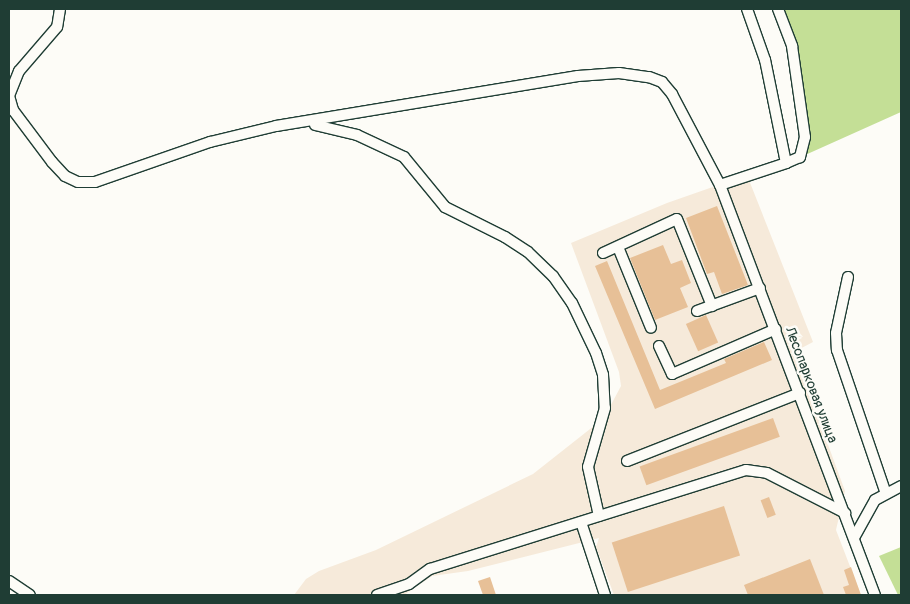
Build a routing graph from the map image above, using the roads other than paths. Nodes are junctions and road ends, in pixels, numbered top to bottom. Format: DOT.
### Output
graph roads {
  1 [pos="60,9"];
  2 [pos="778,9"];
  3 [pos="751,12"];
  4 [pos="302,123"];
  5 [pos="786,162"];
  6 [pos="720,185"];
  7 [pos="618,247"];
  8 [pos="603,253"];
  9 [pos="848,277"];
  10 [pos="760,288"];
  11 [pos="712,306"];
  12 [pos="697,311"];
  13 [pos="651,328"];
  14 [pos="776,329"];
  15 [pos="659,346"];
  16 [pos="800,394"];
  17 [pos="627,461"];
  18 [pos="901,486"];
  19 [pos="886,494"];
  20 [pos="845,514"];
  21 [pos="599,516"];
  22 [pos="581,522"];
  23 [pos="855,536"];
  24 [pos="9,581"];
  25 [pos="30,595"];
  26 [pos="377,595"];
  27 [pos="605,595"];
  28 [pos="875,595"];
  1 -- 4 [label="street"];
  2 -- 5 [label="street"];
  3 -- 5 [label="street"];
  4 -- 6 [label="street, Лесопарковая улица"];
  4 -- 21 [label="street"];
  5 -- 6 [label="street"];
  6 -- 10 [label="street, Лесопарковая улица"];
  7 -- 8 [label="street"];
  7 -- 11 [label="street"];
  7 -- 13 [label="street"];
  9 -- 19 [label="street"];
  10 -- 11 [label="street"];
  10 -- 14 [label="street, Лесопарковая улица"];
  11 -- 12 [label="street"];
  14 -- 15 [label="street"];
  14 -- 16 [label="street, Лесопарковая улица"];
  16 -- 17 [label="street"];
  16 -- 20 [label="street, Лесопарковая улица"];
  18 -- 19 [label="street"];
  19 -- 23 [label="street"];
  20 -- 21 [label="street"];
  20 -- 23 [label="street, Лесопарковая улица"];
  21 -- 22 [label="street"];
  22 -- 26 [label="street"];
  22 -- 27 [label="street"];
  23 -- 28 [label="street, Лесопарковая улица"];
  24 -- 25 [label="street"];
}
